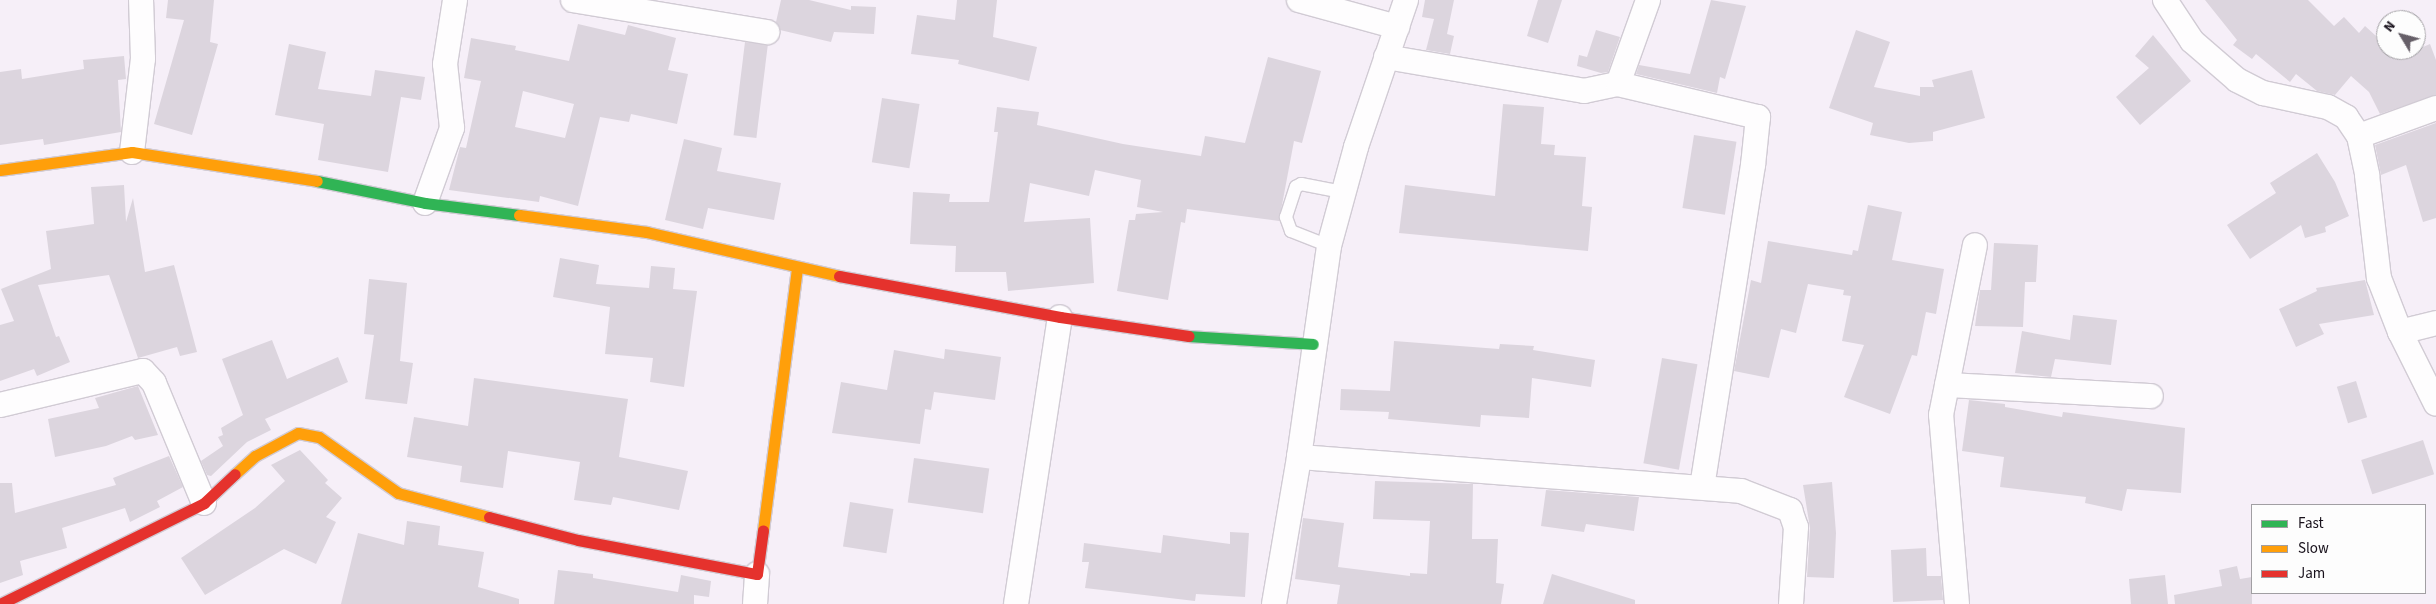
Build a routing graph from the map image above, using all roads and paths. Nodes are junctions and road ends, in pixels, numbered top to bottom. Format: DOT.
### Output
graph roads {
  1 [pos="141,0"];
  2 [pos="455,0"];
  3 [pos="573,0"];
  4 [pos="1299,0"];
  5 [pos="1406,0"];
  6 [pos="1648,0"];
  7 [pos="2165,0"];
  8 [pos="1397,27"];
  9 [pos="767,32"];
  10 [pos="1386,57"];
  11 [pos="1618,84"];
  12 [pos="2436,108"];
  13 [pos="2359,136"];
  14 [pos="132,152"];
  15 [pos="0,170"];
  16 [pos="1342,192"];
  17 [pos="425,203"];
  18 [pos="1975,245"];
  19 [pos="1329,246"];
  20 [pos="797,267"];
  21 [pos="1060,317"];
  22 [pos="2436,323"];
  23 [pos="2400,332"];
  24 [pos="1313,344"];
  25 [pos="1947,385"];
  26 [pos="2151,396"];
  27 [pos="2436,404"];
  28 [pos="0,405"];
  29 [pos="1299,457"];
  30 [pos="1702,486"];
  31 [pos="204,503"];
  32 [pos="757,574"];
  33 [pos="0,604"];
  34 [pos="755,604"];
  35 [pos="1016,604"];
  36 [pos="1274,604"];
  37 [pos="1791,604"];
  38 [pos="1957,604"];
  1 -- 14 [label="street"];
  2 -- 17 [label="street"];
  3 -- 9 [label="street"];
  4 -- 8 [label="street"];
  5 -- 8 [label="street"];
  6 -- 11 [label="street"];
  7 -- 13 [label="street"];
  8 -- 10 [label="street"];
  10 -- 11 [label="street"];
  10 -- 16 [label="street"];
  11 -- 30 [label="street"];
  12 -- 13 [label="street"];
  13 -- 23 [label="street"];
  14 -- 15 [label="street"];
  14 -- 17 [label="street"];
  16 -- 19 [label="street"];
  16 -- 19 [label="lane"];
  17 -- 20 [label="street"];
  18 -- 25 [label="street"];
  19 -- 24 [label="street"];
  20 -- 21 [label="street"];
  20 -- 32 [label="street"];
  21 -- 24 [label="street"];
  21 -- 35 [label="street"];
  22 -- 23 [label="street"];
  23 -- 27 [label="street"];
  24 -- 29 [label="street"];
  25 -- 26 [label="street"];
  25 -- 38 [label="street"];
  28 -- 31 [label="street"];
  29 -- 30 [label="street"];
  29 -- 36 [label="street"];
  30 -- 37 [label="street"];
  31 -- 32 [label="street"];
  31 -- 33 [label="street"];
  32 -- 34 [label="street"];
}
